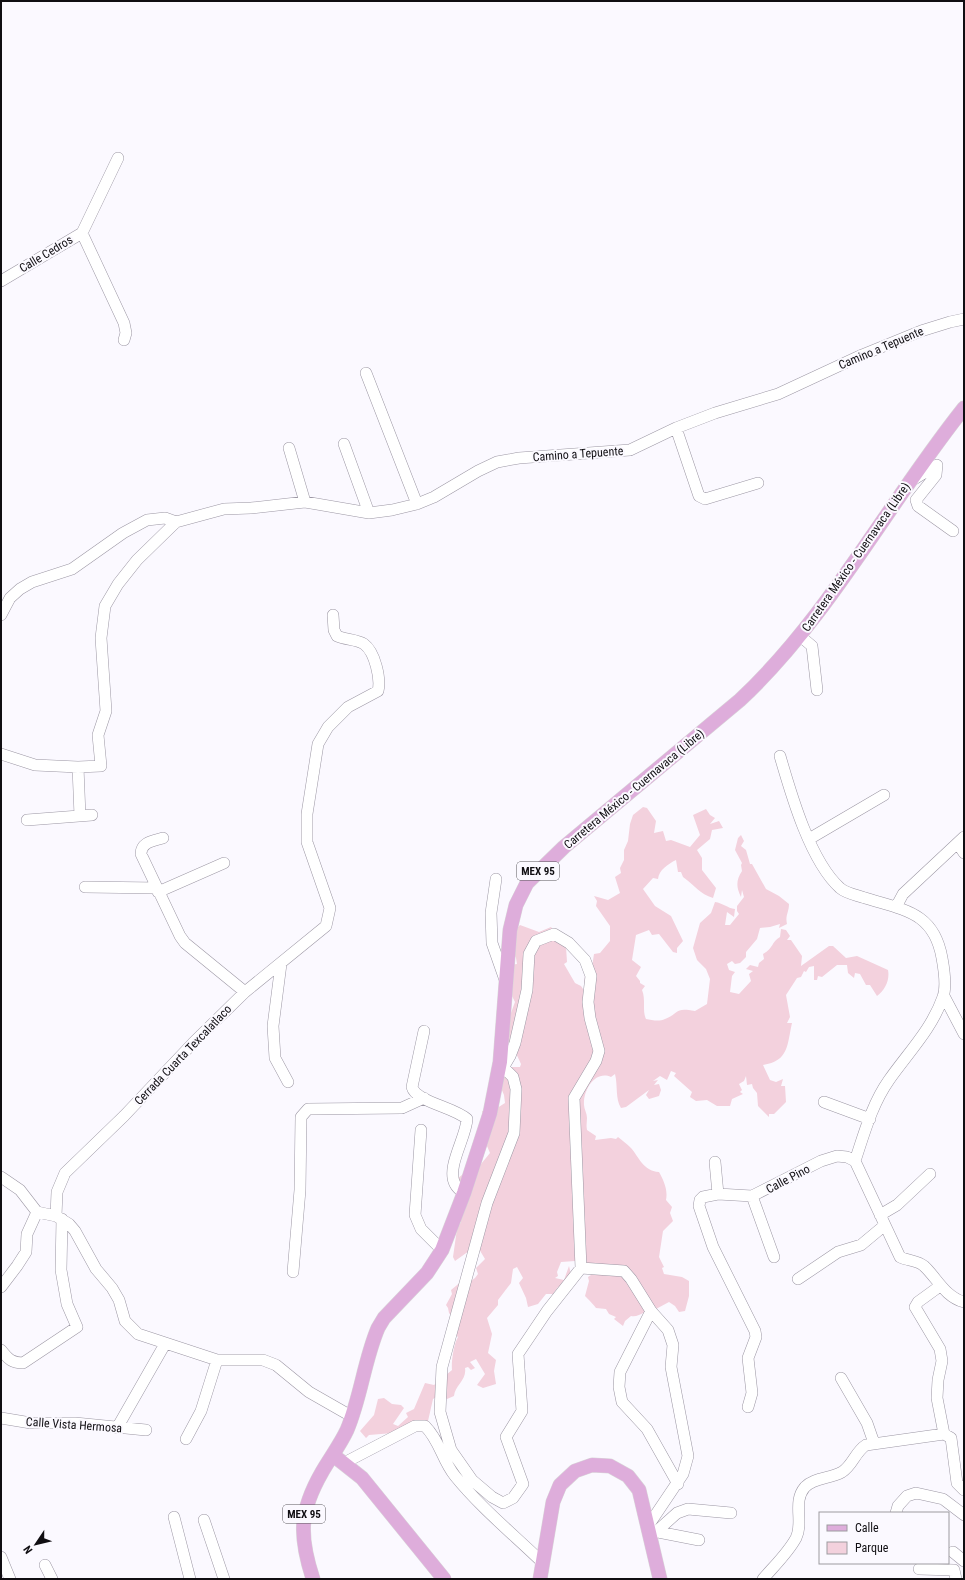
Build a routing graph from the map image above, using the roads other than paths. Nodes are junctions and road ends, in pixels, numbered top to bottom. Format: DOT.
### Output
graph roads {
  1 [pos="118,158"];
  2 [pos="82,233"];
  3 [pos="1,281"];
  4 [pos="964,319"];
  5 [pos="124,340"];
  6 [pos="366,373"];
  7 [pos="964,408"];
  8 [pos="676,428"];
  9 [pos="344,444"];
  10 [pos="289,448"];
  11 [pos="910,481"];
  12 [pos="758,482"];
  13 [pos="305,502"];
  14 [pos="418,504"];
  15 [pos="369,512"];
  16 [pos="176,522"];
  17 [pos="953,531"];
  18 [pos="1,615"];
  19 [pos="333,615"];
  20 [pos="800,636"];
  21 [pos="817,690"];
  22 [pos="1,754"];
  23 [pos="780,756"];
  24 [pos="78,767"];
  25 [pos="884,795"];
  26 [pos="92,815"];
  27 [pos="80,816"];
  28 [pos="27,820"];
  29 [pos="162,838"];
  30 [pos="809,839"];
  31 [pos="962,845"];
  32 [pos="224,864"];
  33 [pos="496,879"];
  34 [pos="85,887"];
  35 [pos="158,890"];
  36 [pos="896,907"];
  37 [pos="281,964"];
  38 [pos="506,985"];
  39 [pos="245,992"];
  40 [pos="944,996"];
  41 [pos="424,1031"];
  42 [pos="964,1034"];
  43 [pos="503,1067"];
  44 [pos="288,1082"];
  45 [pos="495,1083"];
  46 [pos="424,1098"];
  47 [pos="824,1102"];
  48 [pos="870,1119"];
  49 [pos="421,1130"];
  50 [pos="855,1161"];
  51 [pos="715,1162"];
  52 [pos="930,1174"];
  53 [pos="1,1177"];
  54 [pos="464,1193"];
  55 [pos="718,1194"];
  56 [pos="752,1196"];
  57 [pos="37,1212"];
  58 [pos="59,1217"];
  59 [pos="882,1220"];
  60 [pos="442,1250"];
  61 [pos="774,1257"];
  62 [pos="582,1268"];
  63 [pos="293,1272"];
  64 [pos="798,1279"];
  65 [pos="940,1286"];
  66 [pos="1,1287"];
  67 [pos="964,1302"];
  68 [pos="651,1310"];
  69 [pos="165,1344"];
  70 [pos="1,1350"];
  71 [pos="217,1360"];
  72 [pos="841,1378"];
  73 [pos="748,1408"];
  74 [pos="352,1416"];
  75 [pos="1,1418"];
  76 [pos="117,1428"];
  77 [pos="146,1430"];
  78 [pos="944,1434"];
  79 [pos="186,1439"];
  80 [pos="874,1443"];
  81 [pos="333,1455"];
  82 [pos="344,1463"];
  83 [pos="678,1484"];
  84 [pos="964,1490"];
  85 [pos="896,1512"];
  86 [pos="731,1513"];
  87 [pos="964,1515"];
  88 [pos="174,1517"];
  89 [pos="204,1520"];
  90 [pos="651,1529"];
  91 [pos="699,1540"];
  92 [pos="953,1552"];
  93 [pos="1,1558"];
  94 [pos="964,1561"];
  95 [pos="543,1562"];
  96 [pos="45,1565"];
  97 [pos="919,1569"];
  98 [pos="10,1579"];
  99 [pos="52,1579"];
  100 [pos="190,1579"];
  101 [pos="224,1579"];
  102 [pos="313,1579"];
  103 [pos="444,1579"];
  104 [pos="540,1579"];
  105 [pos="660,1579"];
  106 [pos="763,1579"];
  107 [pos="956,1579"];
  1 -- 2 [label="street, Calle Cedros"];
  2 -- 3 [label="street, Calle Cedros"];
  2 -- 5 [label="street"];
  4 -- 8 [label="street, Camino a Tepuente"];
  6 -- 14 [label="street"];
  7 -- 11 [label="main road, Carretera México - Cuernavaca (Libre) / MEX 95"];
  8 -- 12 [label="street"];
  8 -- 14 [label="street, Camino a Tepuente"];
  9 -- 15 [label="street"];
  10 -- 13 [label="street"];
  11 -- 17 [label="street"];
  11 -- 20 [label="main road, Carretera México - Cuernavaca (Libre) / MEX 95"];
  13 -- 15 [label="street, Camino a Tepuente"];
  13 -- 16 [label="street, Camino a Tepuente"];
  14 -- 15 [label="street, Camino a Tepuente"];
  16 -- 18 [label="street"];
  16 -- 24 [label="street"];
  19 -- 37 [label="street, Cerrada Cuarta Texcalatlaco"];
  20 -- 21 [label="street"];
  20 -- 38 [label="main road, Carretera México - Cuernavaca (Libre) / MEX 95"];
  22 -- 24 [label="street"];
  23 -- 30 [label="street"];
  24 -- 27 [label="street"];
  25 -- 30 [label="street"];
  26 -- 27 [label="street"];
  27 -- 28 [label="street"];
  29 -- 35 [label="street"];
  30 -- 36 [label="street"];
  31 -- 36 [label="street"];
  32 -- 35 [label="street"];
  33 -- 38 [label="street"];
  34 -- 35 [label="street"];
  35 -- 39 [label="street"];
  36 -- 40 [label="street"];
  37 -- 39 [label="street, Cerrada Cuarta Texcalatlaco"];
  37 -- 44 [label="street"];
  38 -- 45 [label="main road, Carretera México - Cuernavaca (Libre) / MEX 95"];
  39 -- 58 [label="street, Cerrada Cuarta Texcalatlaco"];
  40 -- 42 [label="street"];
  40 -- 48 [label="street"];
  41 -- 46 [label="street"];
  43 -- 45 [label="street"];
  43 -- 62 [label="street"];
  43 -- 62 [label="street"];
  45 -- 54 [label="main road, Carretera México - Cuernavaca (Libre) / MEX 95"];
  46 -- 54 [label="street"];
  46 -- 63 [label="street"];
  47 -- 48 [label="street"];
  48 -- 50 [label="street"];
  49 -- 60 [label="street"];
  50 -- 56 [label="street, Calle Pino"];
  50 -- 59 [label="street"];
  51 -- 55 [label="street"];
  52 -- 59 [label="street"];
  53 -- 57 [label="street"];
  54 -- 60 [label="main road, Carretera México - Cuernavaca (Libre) / MEX 95"];
  55 -- 56 [label="street, Calle Pino"];
  55 -- 73 [label="street"];
  56 -- 61 [label="street"];
  57 -- 58 [label="street"];
  57 -- 66 [label="street"];
  58 -- 69 [label="street"];
  58 -- 70 [label="street, Cerrada Cuarta Texcalatlaco"];
  59 -- 64 [label="street"];
  59 -- 65 [label="street"];
  60 -- 74 [label="main road, Carretera México - Cuernavaca (Libre) / MEX 95"];
  62 -- 68 [label="street"];
  65 -- 67 [label="street"];
  65 -- 78 [label="street"];
  68 -- 83 [label="street"];
  68 -- 83 [label="street"];
  69 -- 71 [label="street"];
  69 -- 76 [label="street"];
  71 -- 74 [label="street"];
  71 -- 79 [label="street"];
  72 -- 80 [label="street"];
  74 -- 81 [label="main road, Carretera México - Cuernavaca (Libre) / MEX 95"];
  75 -- 76 [label="street, Calle Vista Hermosa"];
  76 -- 77 [label="street, Calle Vista Hermosa"];
  78 -- 80 [label="street"];
  78 -- 84 [label="street"];
  80 -- 106 [label="street"];
  81 -- 82 [label="main road"];
  81 -- 102 [label="main road, Carretera México - Cuernavaca (Libre) / MEX 95"];
  82 -- 95 [label="street"];
  82 -- 103 [label="main road"];
  83 -- 90 [label="street"];
  85 -- 87 [label="street"];
  86 -- 90 [label="street"];
  88 -- 100 [label="street"];
  89 -- 101 [label="street"];
  90 -- 91 [label="street"];
  90 -- 95 [label="main road"];
  90 -- 105 [label="main road"];
  92 -- 94 [label="street"];
  93 -- 98 [label="street"];
  95 -- 104 [label="main road"];
  96 -- 99 [label="street"];
  97 -- 107 [label="street"];
}
